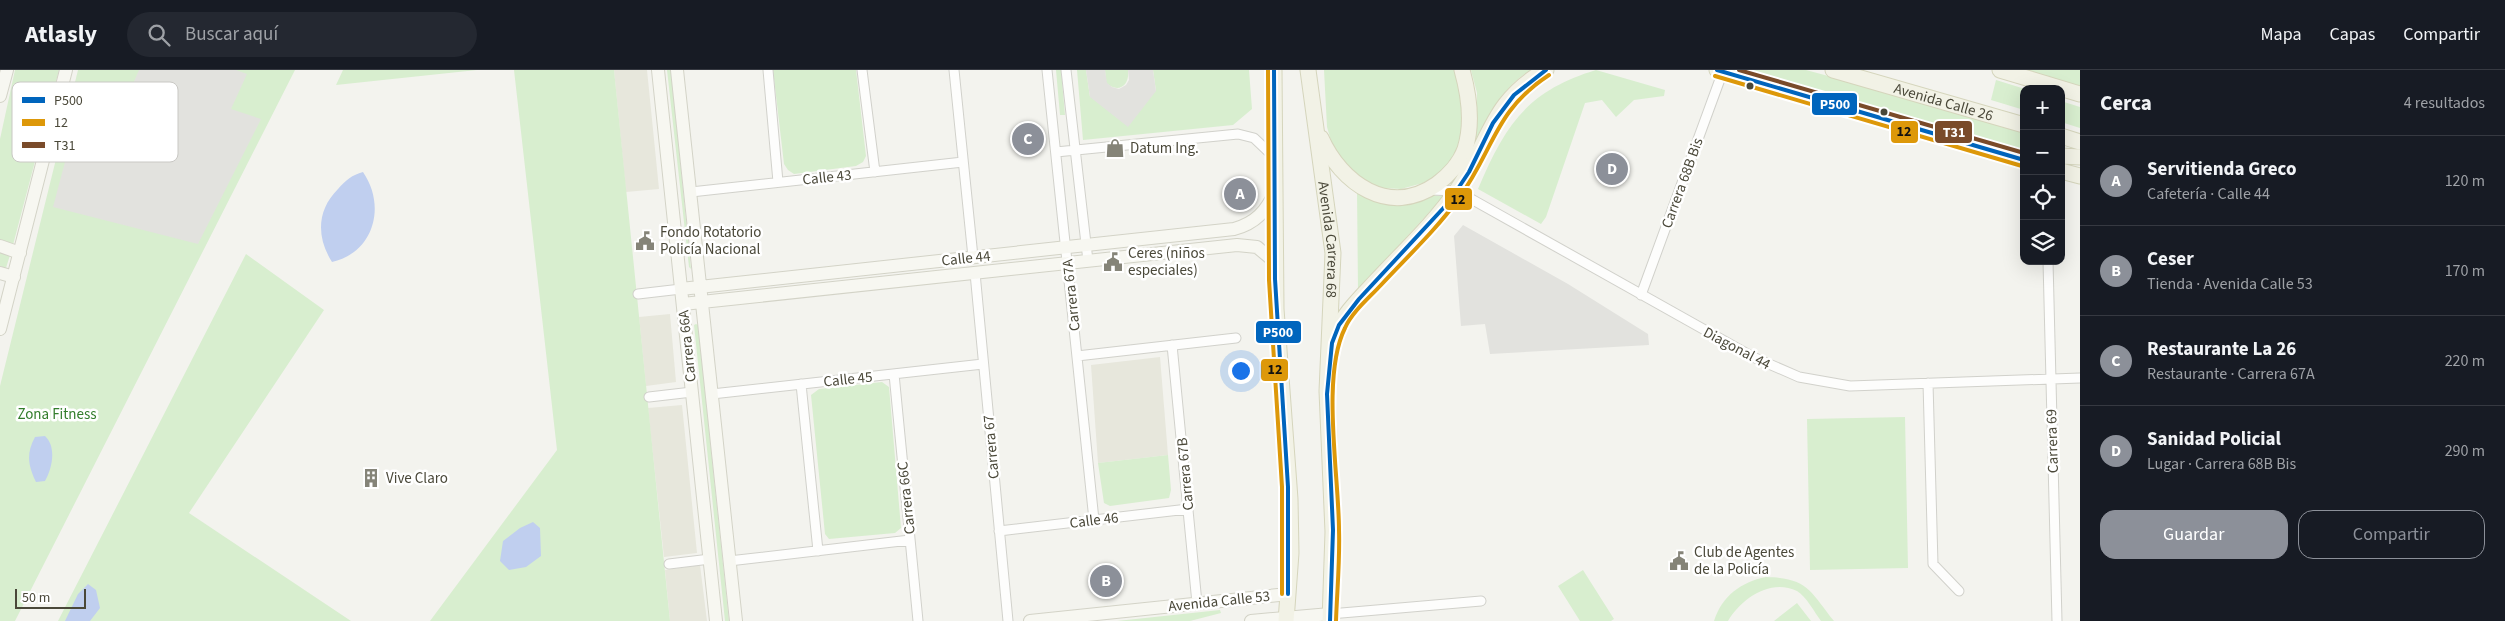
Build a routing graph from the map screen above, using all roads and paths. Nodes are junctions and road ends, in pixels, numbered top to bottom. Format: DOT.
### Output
graph roads {
  1 [pos="7,70"];
  2 [pos="658,70"];
  3 [pos="677,70"];
  4 [pos="768,70"];
  5 [pos="862,70"];
  6 [pos="954,70"];
  7 [pos="1047,70"];
  8 [pos="1066,70"];
  9 [pos="1462,70"];
  10 [pos="1546,70"];
  11 [pos="1833,70"];
  12 [pos="2000,70"];
  13 [pos="1720,71"];
  14 [pos="1274,73"];
  15 [pos="1308,75"];
  16 [pos="2080,94"];
  17 [pos="0,96"];
  18 [pos="1313,113"];
  19 [pos="2020,124"];
  20 [pos="2065,137"];
  21 [pos="2080,142"];
  22 [pos="1075,150"];
  23 [pos="1056,152"];
  24 [pos="1999,153"];
  25 [pos="2020,154"];
  26 [pos="2065,156"];
  27 [pos="2080,157"];
  28 [pos="1275,159"];
  29 [pos="2020,159"];
  30 [pos="43,162"];
  31 [pos="963,162"];
  32 [pos="875,172"];
  33 [pos="2065,172"];
  34 [pos="2080,176"];
  35 [pos="778,182"];
  36 [pos="1276,189"];
  37 [pos="1428,190"];
  38 [pos="1457,190"];
  39 [pos="691,192"];
  40 [pos="1086,245"];
  41 [pos="0,246"];
  42 [pos="1067,247"];
  43 [pos="20,253"];
  44 [pos="973,257"];
  45 [pos="1088,261"];
  46 [pos="1275,262"];
  47 [pos="1068,263"];
  48 [pos="2048,265"];
  49 [pos="0,273"];
  50 [pos="975,273"];
  51 [pos="14,277"];
  52 [pos="701,287"];
  53 [pos="681,289"];
  54 [pos="638,294"];
  55 [pos="1641,295"];
  56 [pos="702,302"];
  57 [pos="682,304"];
  58 [pos="0,329"];
  59 [pos="1236,338"];
  60 [pos="1330,344"];
  61 [pos="1172,345"];
  62 [pos="1077,356"];
  63 [pos="983,364"];
  64 [pos="894,374"];
  65 [pos="2080,378"];
  66 [pos="2050,379"];
  67 [pos="1928,383"];
  68 [pos="801,384"];
  69 [pos="692,392"];
  70 [pos="712,394"];
  71 [pos="649,397"];
  72 [pos="1188,509"];
  73 [pos="1094,520"];
  74 [pos="999,531"];
  75 [pos="910,540"];
  76 [pos="818,551"];
  77 [pos="710,559"];
  78 [pos="730,561"];
  79 [pos="668,564"];
  80 [pos="1959,591"];
  81 [pos="1288,594"];
  82 [pos="1481,601"];
  83 [pos="1197,603"];
  84 [pos="1330,617"];
  85 [pos="1286,619"];
  86 [pos="716,621"];
  87 [pos="736,621"];
  88 [pos="918,621"];
  89 [pos="1008,621"];
  90 [pos="1030,621"];
  91 [pos="1251,621"];
  92 [pos="2057,621"];
  1 -- 17 [label="street"];
  2 -- 53 [label="street, Carrera 66A"];
  3 -- 39 [label="street, Carrera 66A"];
  4 -- 35 [label="street"];
  5 -- 32 [label="street"];
  6 -- 31 [label="street"];
  7 -- 23 [label="street, Carrera 67A"];
  8 -- 22 [label="street, Carrera 67A"];
  9 -- 37 [label="main road"];
  10 -- 38 [label="main road"];
  11 -- 19 [label="main road, Avenida Calle 26"];
  12 -- 16 [label="main road"];
  13 -- 24 [label="main road"];
  13 -- 55 [label="street, Carrera 68B Bis"];
  14 -- 28 [label="main road"];
  15 -- 18 [label="main road, Avenida Carrera 68"];
  18 -- 37 [label="main road"];
  18 -- 60 [label="main road, Avenida Carrera 68"];
  20 -- 21 [label="main road"];
  22 -- 23 [label="street"];
  22 -- 28 [label="street"];
  22 -- 40 [label="street, Carrera 67A"];
  23 -- 42 [label="street, Carrera 67A"];
  24 -- 25 [label="main road"];
  24 -- 29 [label="main road"];
  26 -- 27 [label="main road"];
  28 -- 36 [label="main road"];
  30 -- 43 [label="street"];
  31 -- 32 [label="street, Calle 43"];
  31 -- 44 [label="street"];
  32 -- 35 [label="street, Calle 43"];
  33 -- 34 [label="main road"];
  35 -- 39 [label="street, Calle 43"];
  36 -- 40 [label="street, Calle 44"];
  36 -- 46 [label="main road"];
  37 -- 38 [label="street, Diagonal 44"];
  38 -- 55 [label="street, Diagonal 44"];
  38 -- 60 [label="main road"];
  39 -- 52 [label="street, Carrera 66A"];
  40 -- 42 [label="street, Calle 44"];
  40 -- 45 [label="street, Carrera 67A"];
  41 -- 43 [label="street"];
  42 -- 44 [label="street, Calle 44"];
  42 -- 47 [label="street, Carrera 67A"];
  43 -- 51 [label="street"];
  44 -- 52 [label="street, Calle 44"];
  45 -- 46 [label="street, Calle 44"];
  45 -- 47 [label="street, Calle 44"];
  46 -- 81 [label="main road"];
  47 -- 50 [label="street, Calle 44"];
  47 -- 62 [label="street, Carrera 67A"];
  48 -- 66 [label="street, Carrera 69"];
  49 -- 51 [label="street"];
  50 -- 56 [label="street, Calle 44"];
  50 -- 63 [label="street, Carrera 67"];
  51 -- 58 [label="street"];
  52 -- 53 [label="street, Calle 44"];
  52 -- 56 [label="street, Carrera 66A"];
  53 -- 54 [label="street, Calle 44"];
  53 -- 57 [label="street, Carrera 66A"];
  55 -- 67 [label="street, Diagonal 44"];
  56 -- 57 [label="street, Calle 44"];
  56 -- 70 [label="street, Carrera 66A"];
  57 -- 69 [label="street, Carrera 66A"];
  59 -- 61 [label="street"];
  60 -- 84 [label="main road, Avenida Carrera 68"];
  61 -- 62 [label="street"];
  61 -- 72 [label="street, Carrera 67B"];
  62 -- 73 [label="street, Carrera 67A"];
  63 -- 64 [label="street, Calle 45"];
  63 -- 74 [label="street, Carrera 67"];
  64 -- 68 [label="street, Calle 45"];
  64 -- 75 [label="street, Carrera 66C"];
  65 -- 66 [label="street, Diagonal 44"];
  66 -- 67 [label="street, Diagonal 44"];
  66 -- 92 [label="street, Carrera 69"];
  67 -- 80 [label="street"];
  68 -- 70 [label="street, Calle 45"];
  68 -- 76 [label="street"];
  69 -- 71 [label="street"];
  69 -- 77 [label="street, Carrera 66A"];
  70 -- 78 [label="street, Carrera 66A"];
  72 -- 73 [label="street, Calle 46"];
  72 -- 83 [label="street, Carrera 67B"];
  73 -- 74 [label="street, Calle 46"];
  74 -- 89 [label="street, Carrera 67"];
  75 -- 76 [label="street"];
  75 -- 88 [label="street, Carrera 66C"];
  76 -- 78 [label="street"];
  77 -- 79 [label="street"];
  77 -- 86 [label="street, Carrera 66A"];
  78 -- 87 [label="street, Carrera 66A"];
  81 -- 83 [label="street, Avenida Calle 53"];
  81 -- 85 [label="main road"];
  82 -- 84 [label="street"];
  83 -- 90 [label="street, Avenida Calle 53"];
  84 -- 85 [label="street, Avenida Calle 53"];
  85 -- 91 [label="street, Avenida Calle 53"];
}
